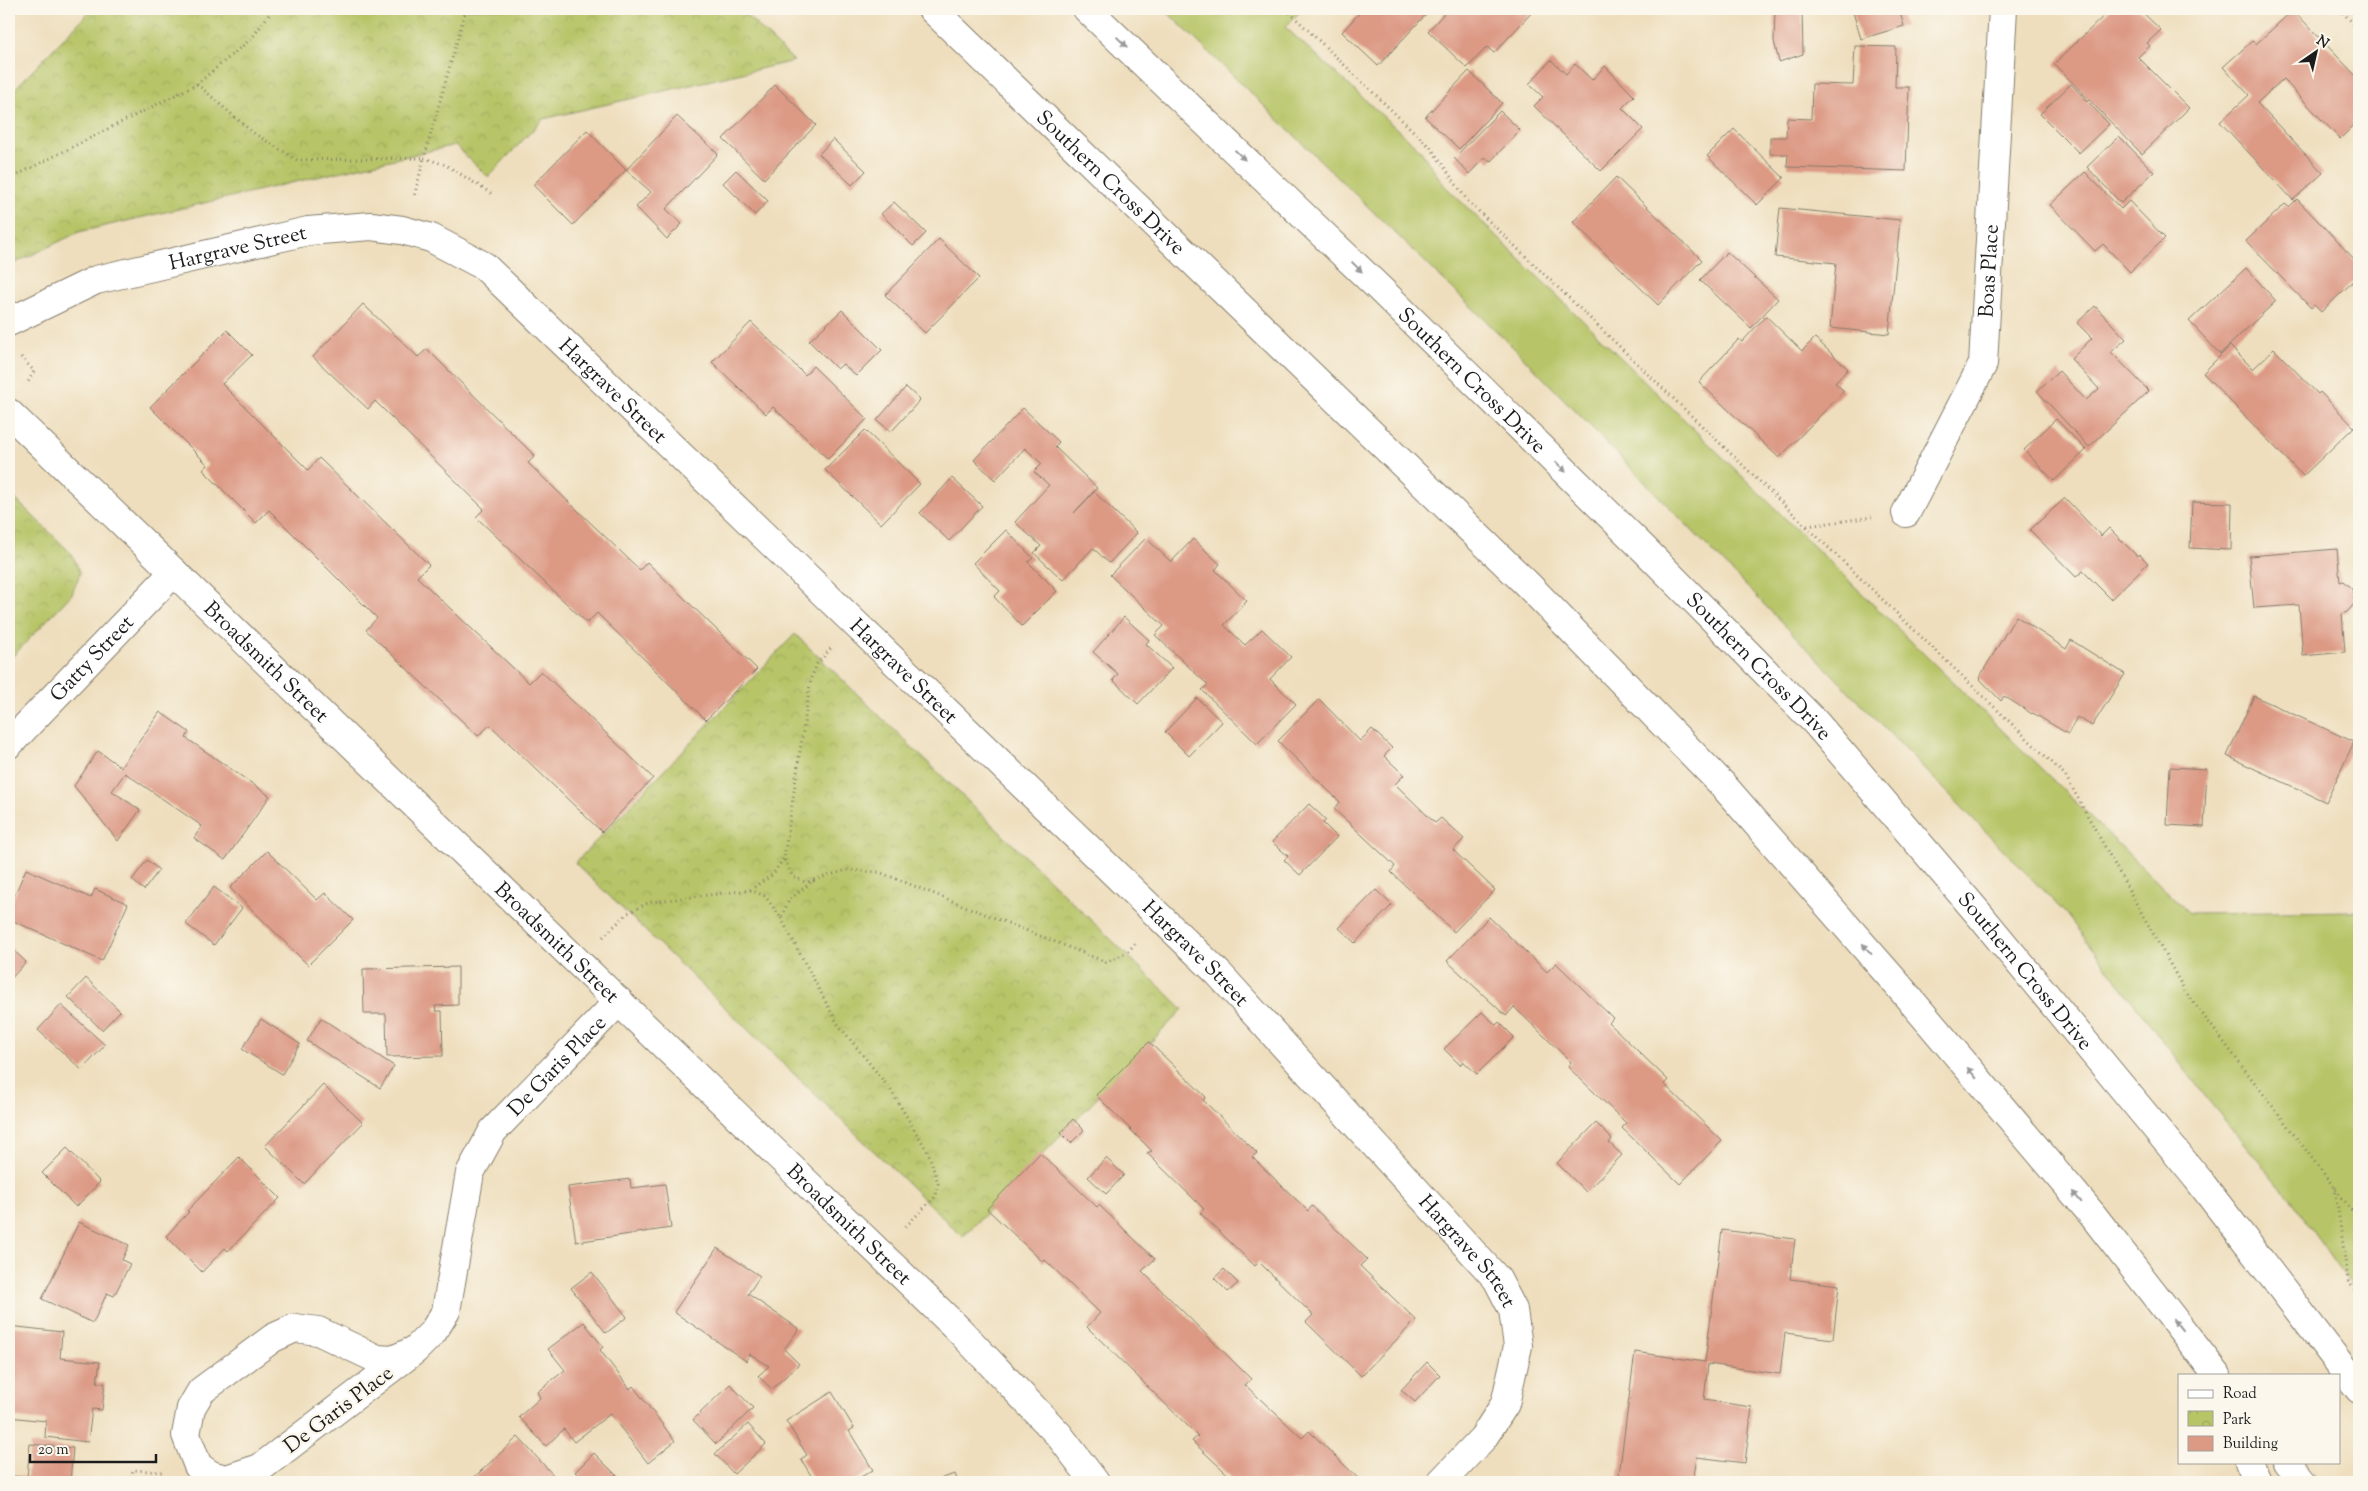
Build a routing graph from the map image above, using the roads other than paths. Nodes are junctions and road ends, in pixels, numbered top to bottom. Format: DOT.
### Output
graph roads {
  1 [pos="932,9"];
  2 [pos="1087,9"];
  3 [pos="2003,9"];
  4 [pos="9,322"];
  5 [pos="9,413"];
  6 [pos="1906,513"];
  7 [pos="174,572"];
  8 [pos="9,744"];
  9 [pos="619,1001"];
  10 [pos="415,1350"];
  11 [pos="2212,1371"];
  12 [pos="2359,1390"];
  13 [pos="2250,1464"];
  14 [pos="2289,1464"];
  15 [pos="1095,1482"];
  16 [pos="1441,1482"];
  17 [pos="2258,1482"];
  18 [pos="2303,1482"];
  11 -- 1 [label="street, Southern Cross Drive, one-way"];
  2 -- 12 [label="street, Southern Cross Drive, one-way"];
  3 -- 6 [label="street, Boas Place"];
  4 -- 16 [label="street, Hargrave Street"];
  5 -- 7 [label="street, Broadsmith Street"];
  7 -- 8 [label="street, Gatty Street"];
  7 -- 9 [label="street, Broadsmith Street"];
  9 -- 10 [label="street, De Garis Place"];
  9 -- 15 [label="street, Broadsmith Street"];
  10 -- 10 [label="street, De Garis Place"];
  13 -- 17 [label="street"];
  14 -- 18 [label="street"];
}
